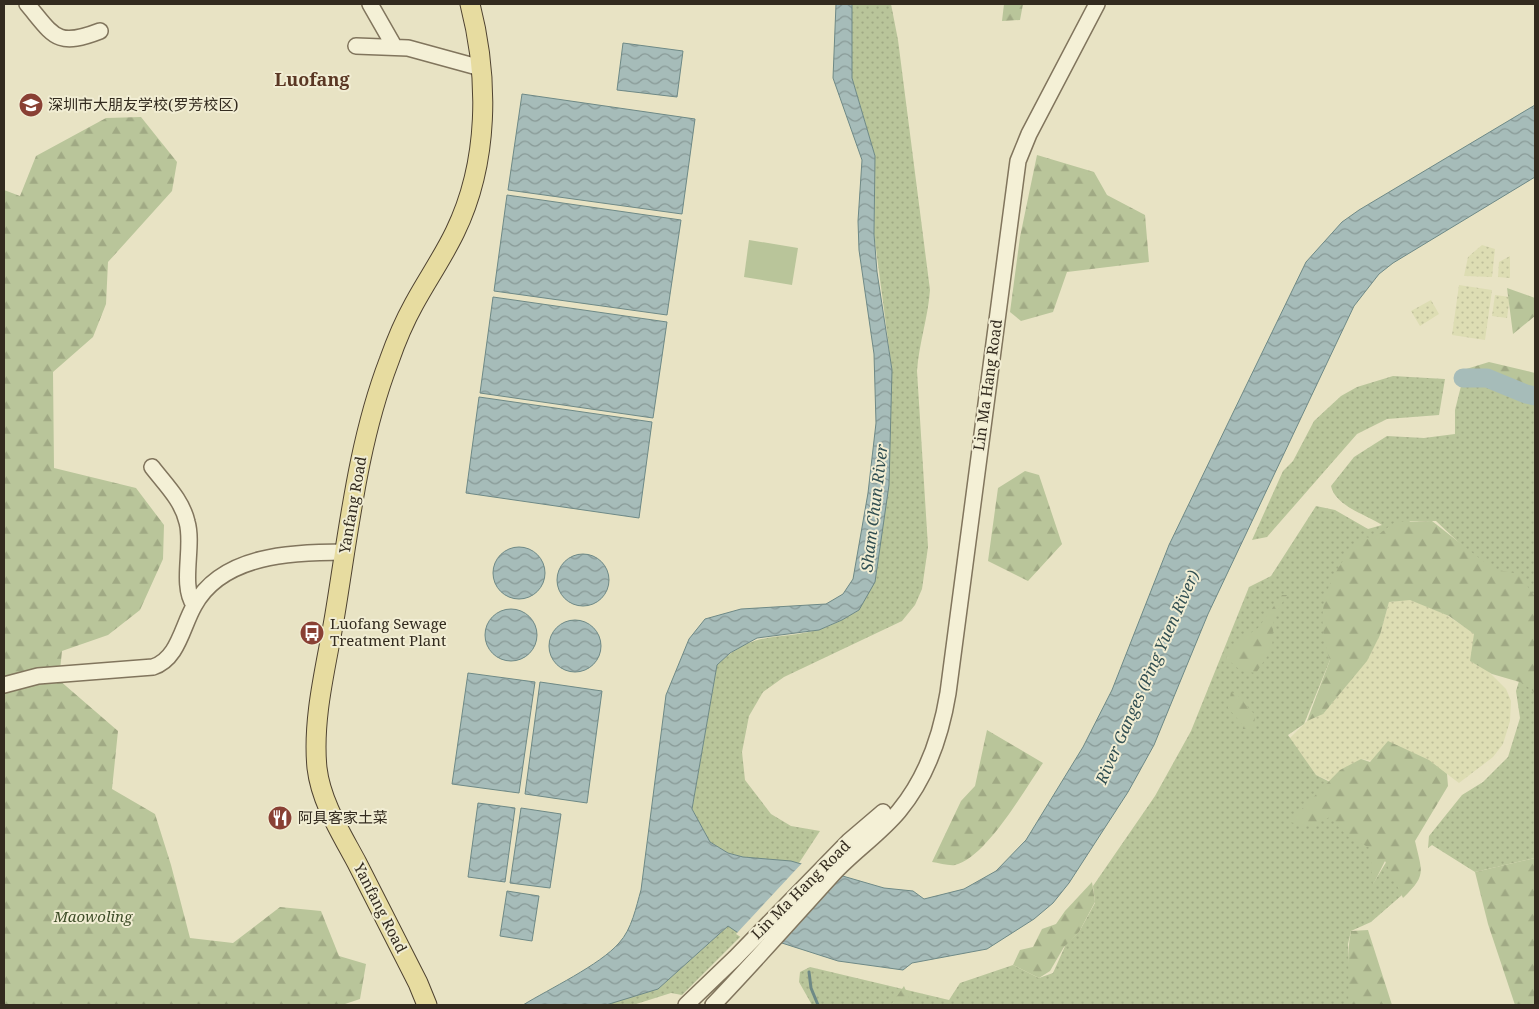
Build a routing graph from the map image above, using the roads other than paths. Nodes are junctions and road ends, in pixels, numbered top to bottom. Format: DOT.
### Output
graph roads {
  1 [pos="27,4"];
  2 [pos="370,4"];
  3 [pos="470,4"];
  4 [pos="1097,4"];
  5 [pos="100,31"];
  6 [pos="356,46"];
  7 [pos="394,46"];
  8 [pos="481,68"];
  9 [pos="152,467"];
  10 [pos="345,552"];
  11 [pos="194,605"];
  12 [pos="4,684"];
  13 [pos="834,865"];
  14 [pos="426,1005"];
  15 [pos="686,1005"];
  16 [pos="713,1005"];
  1 -- 5 [label="street"];
  2 -- 7 [label="street"];
  3 -- 8 [label="main road, Yanfang Road"];
  4 -- 13 [label="street, Lin Ma Hang Road"];
  6 -- 7 [label="street"];
  7 -- 8 [label="street"];
  8 -- 10 [label="main road, Yanfang Road"];
  9 -- 11 [label="street"];
  10 -- 11 [label="street"];
  10 -- 14 [label="main road, Yanfang Road"];
  11 -- 12 [label="street"];
  13 -- 15 [label="street, Lin Ma Hang Road"];
  13 -- 16 [label="street, Lin Ma Hang Road"];
}
